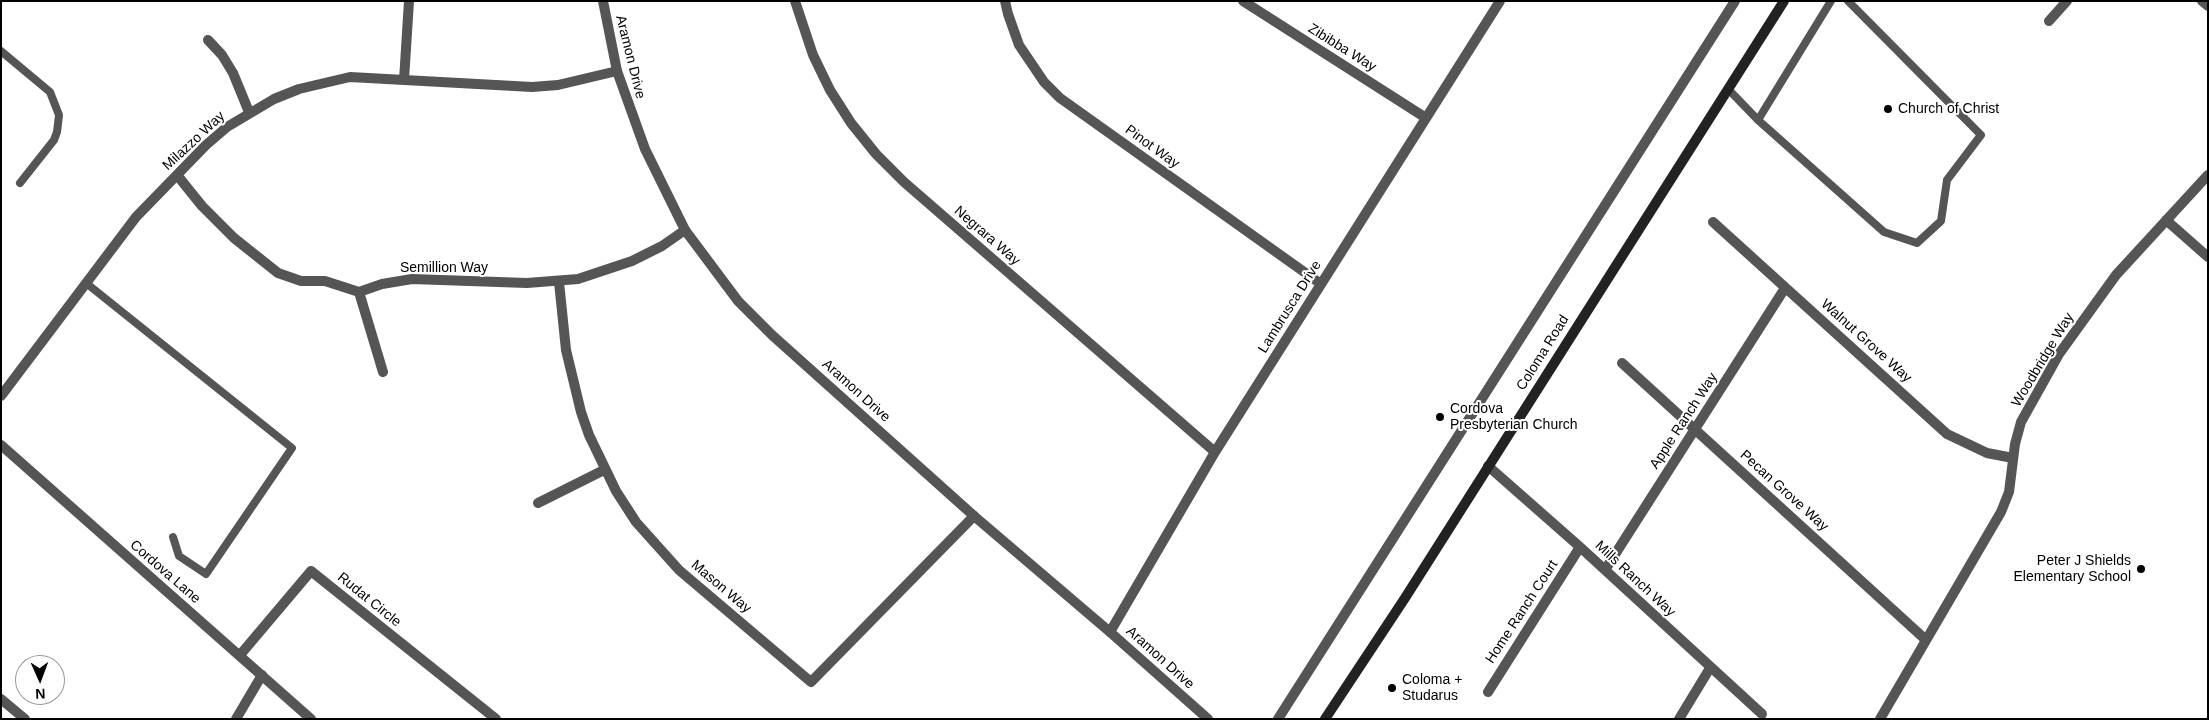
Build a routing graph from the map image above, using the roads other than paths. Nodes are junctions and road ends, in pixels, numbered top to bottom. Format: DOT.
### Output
graph roads {
  1 [pos="409,1"];
  2 [pos="603,1"];
  3 [pos="795,1"];
  4 [pos="1006,1"];
  5 [pos="1243,1"];
  6 [pos="1500,1"];
  7 [pos="1735,1"];
  8 [pos="1784,1"];
  9 [pos="1831,1"];
  10 [pos="1848,1"];
  11 [pos="2067,1"];
  12 [pos="2202,1"];
  13 [pos="2208,6"];
  14 [pos="2049,21"];
  15 [pos="208,40"];
  16 [pos="1,51"];
  17 [pos="617,71"];
  18 [pos="404,80"];
  19 [pos="1728,90"];
  20 [pos="249,112"];
  21 [pos="1426,118"];
  22 [pos="1758,120"];
  23 [pos="177,175"];
  24 [pos="2208,175"];
  25 [pos="20,183"];
  26 [pos="2166,220"];
  27 [pos="1713,222"];
  28 [pos="685,230"];
  29 [pos="2208,257"];
  30 [pos="559,282"];
  31 [pos="86,283"];
  32 [pos="1321,284"];
  33 [pos="1785,288"];
  34 [pos="359,292"];
  35 [pos="1622,363"];
  36 [pos="383,372"];
  37 [pos="1,396"];
  38 [pos="1695,429"];
  39 [pos="1,445"];
  40 [pos="1215,452"];
  41 [pos="2013,458"];
  42 [pos="1488,466"];
  43 [pos="604,470"];
  44 [pos="538,503"];
  45 [pos="974,516"];
  46 [pos="173,537"];
  47 [pos="1580,547"];
  48 [pos="1605,570"];
  49 [pos="1110,632"];
  50 [pos="1926,640"];
  51 [pos="240,656"];
  52 [pos="1710,668"];
  53 [pos="262,675"];
  54 [pos="1488,692"];
  55 [pos="1,699"];
  56 [pos="1762,714"];
  57 [pos="25,719"];
  58 [pos="236,719"];
  59 [pos="311,719"];
  60 [pos="496,719"];
  61 [pos="1208,719"];
  62 [pos="1278,719"];
  63 [pos="1325,719"];
  64 [pos="1679,719"];
  65 [pos="1880,719"];
  1 -- 18 [label="street"];
  2 -- 17 [label="street, Aramon Drive"];
  3 -- 40 [label="street, Negrara Way"];
  4 -- 32 [label="street, Pinot Way"];
  5 -- 21 [label="street, Zibibba Way"];
  6 -- 21 [label="street, Lambrusca Drive"];
  7 -- 62 [label="street, Coloma Road"];
  8 -- 19 [label="main road, Coloma Road"];
  9 -- 22 [label="lane"];
  10 -- 22 [label="lane"];
  11 -- 14 [label="street"];
  12 -- 13 [label="street"];
  15 -- 20 [label="street"];
  16 -- 25 [label="lane"];
  17 -- 18 [label="street, Milazzo Way"];
  17 -- 28 [label="street, Aramon Drive"];
  18 -- 20 [label="street, Milazzo Way"];
  19 -- 22 [label="lane"];
  19 -- 42 [label="main road, Coloma Road"];
  20 -- 23 [label="street, Milazzo Way"];
  21 -- 32 [label="street, Lambrusca Drive"];
  23 -- 31 [label="street, Milazzo Way"];
  23 -- 34 [label="street"];
  24 -- 26 [label="street, Woodbridge Way"];
  26 -- 29 [label="street"];
  26 -- 41 [label="street, Woodbridge Way"];
  27 -- 33 [label="street, Walnut Grove Way"];
  28 -- 30 [label="street, Semillion Way"];
  28 -- 45 [label="street, Aramon Drive"];
  30 -- 34 [label="street, Semillion Way"];
  30 -- 43 [label="street, Mason Way"];
  31 -- 37 [label="street, Milazzo Way"];
  31 -- 46 [label="lane"];
  32 -- 40 [label="street, Lambrusca Drive"];
  33 -- 38 [label="street, Apple Ranch Way"];
  33 -- 41 [label="street, Walnut Grove Way"];
  34 -- 36 [label="street"];
  35 -- 38 [label="street, Pecan Grove Way"];
  38 -- 48 [label="street, Apple Ranch Way"];
  38 -- 50 [label="street, Pecan Grove Way"];
  39 -- 51 [label="street, Cordova Lane"];
  40 -- 49 [label="street, Lambrusca Drive"];
  41 -- 50 [label="street, Woodbridge Way"];
  42 -- 47 [label="street, Mills Ranch Way"];
  42 -- 63 [label="main road, Coloma Road"];
  43 -- 44 [label="street"];
  43 -- 45 [label="street, Mason Way"];
  45 -- 49 [label="street, Aramon Drive"];
  47 -- 48 [label="street, Mills Ranch Way"];
  47 -- 54 [label="street, Home Ranch Court"];
  48 -- 52 [label="street, Mills Ranch Way"];
  49 -- 61 [label="street, Aramon Drive"];
  50 -- 65 [label="street, Woodbridge Way"];
  51 -- 53 [label="street, Cordova Lane"];
  51 -- 60 [label="street, Rudat Circle"];
  52 -- 56 [label="street, Mills Ranch Way"];
  52 -- 64 [label="street"];
  53 -- 58 [label="street"];
  53 -- 59 [label="street, Cordova Lane"];
  55 -- 57 [label="street"];
}
